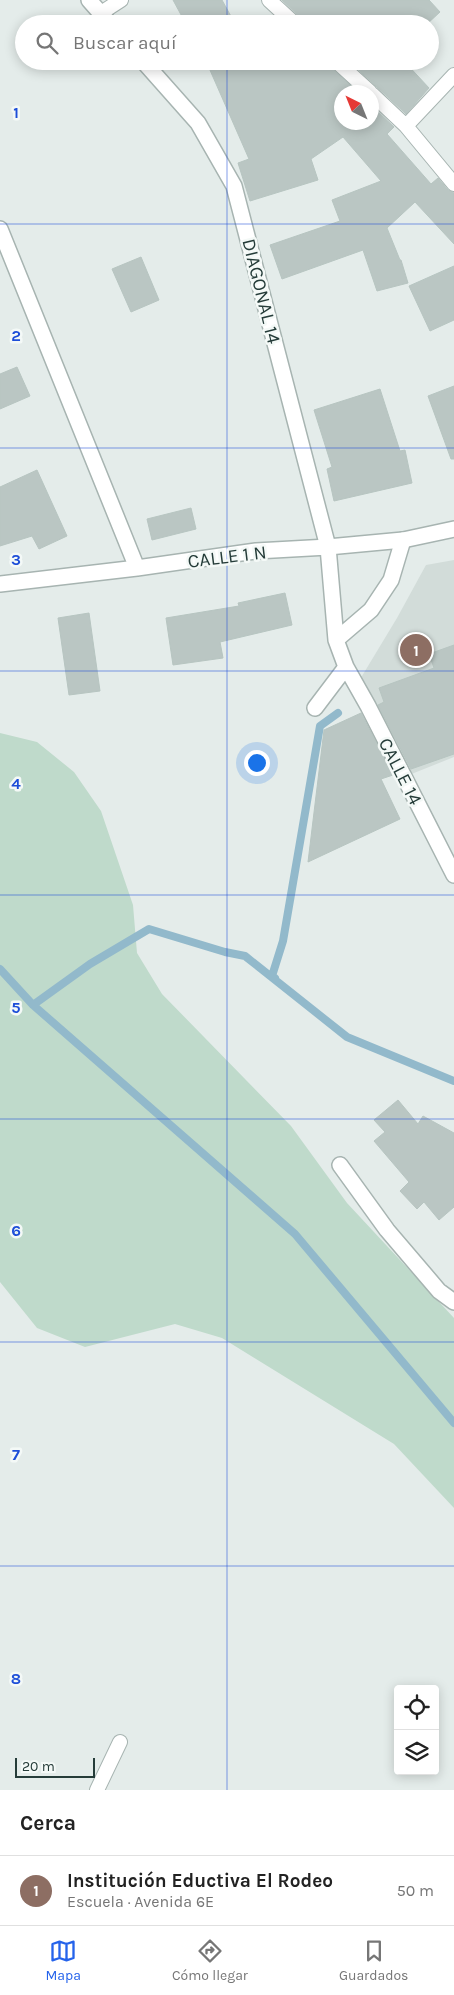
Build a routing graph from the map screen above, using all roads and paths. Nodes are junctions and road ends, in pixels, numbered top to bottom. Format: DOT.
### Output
graph roads {
  1 [pos="89,0"];
  2 [pos="121,0"];
  3 [pos="269,0"];
  4 [pos="102,15"];
  5 [pos="109,15"];
  6 [pos="285,15"];
  7 [pos="151,70"];
  8 [pos="346,70"];
  9 [pos="454,75"];
  10 [pos="362,85"];
  11 [pos="379,101"];
  12 [pos="406,126"];
  13 [pos="454,184"];
  14 [pos="0,229"];
  15 [pos="454,530"];
  16 [pos="403,540"];
  17 [pos="328,547"];
  18 [pos="137,568"];
  19 [pos="0,584"];
  20 [pos="336,640"];
  21 [pos="346,667"];
  22 [pos="315,708"];
  23 [pos="454,875"];
  24 [pos="340,1165"];
  25 [pos="454,1302"];
  26 [pos="120,1742"];
  27 [pos="97,1790"];
  1 -- 4 [label="street"];
  2 -- 5 [label="lane"];
  3 -- 6 [label="lane"];
  7 -- 17 [label="street, DIAGONAL 14"];
  8 -- 10 [label="lane"];
  9 -- 12 [label="lane"];
  11 -- 12 [label="lane"];
  12 -- 13 [label="lane"];
  14 -- 18 [label="street"];
  15 -- 16 [label="street, CALLE 1 N"];
  16 -- 17 [label="street, CALLE 1 N"];
  16 -- 20 [label="street"];
  17 -- 18 [label="street, CALLE 1 N"];
  17 -- 20 [label="street, DIAGONAL 14"];
  18 -- 19 [label="street, CALLE 1 N"];
  20 -- 21 [label="street, CALLE 14"];
  21 -- 22 [label="street"];
  21 -- 23 [label="street, CALLE 14"];
  24 -- 25 [label="street"];
  26 -- 27 [label="lane"];
}
